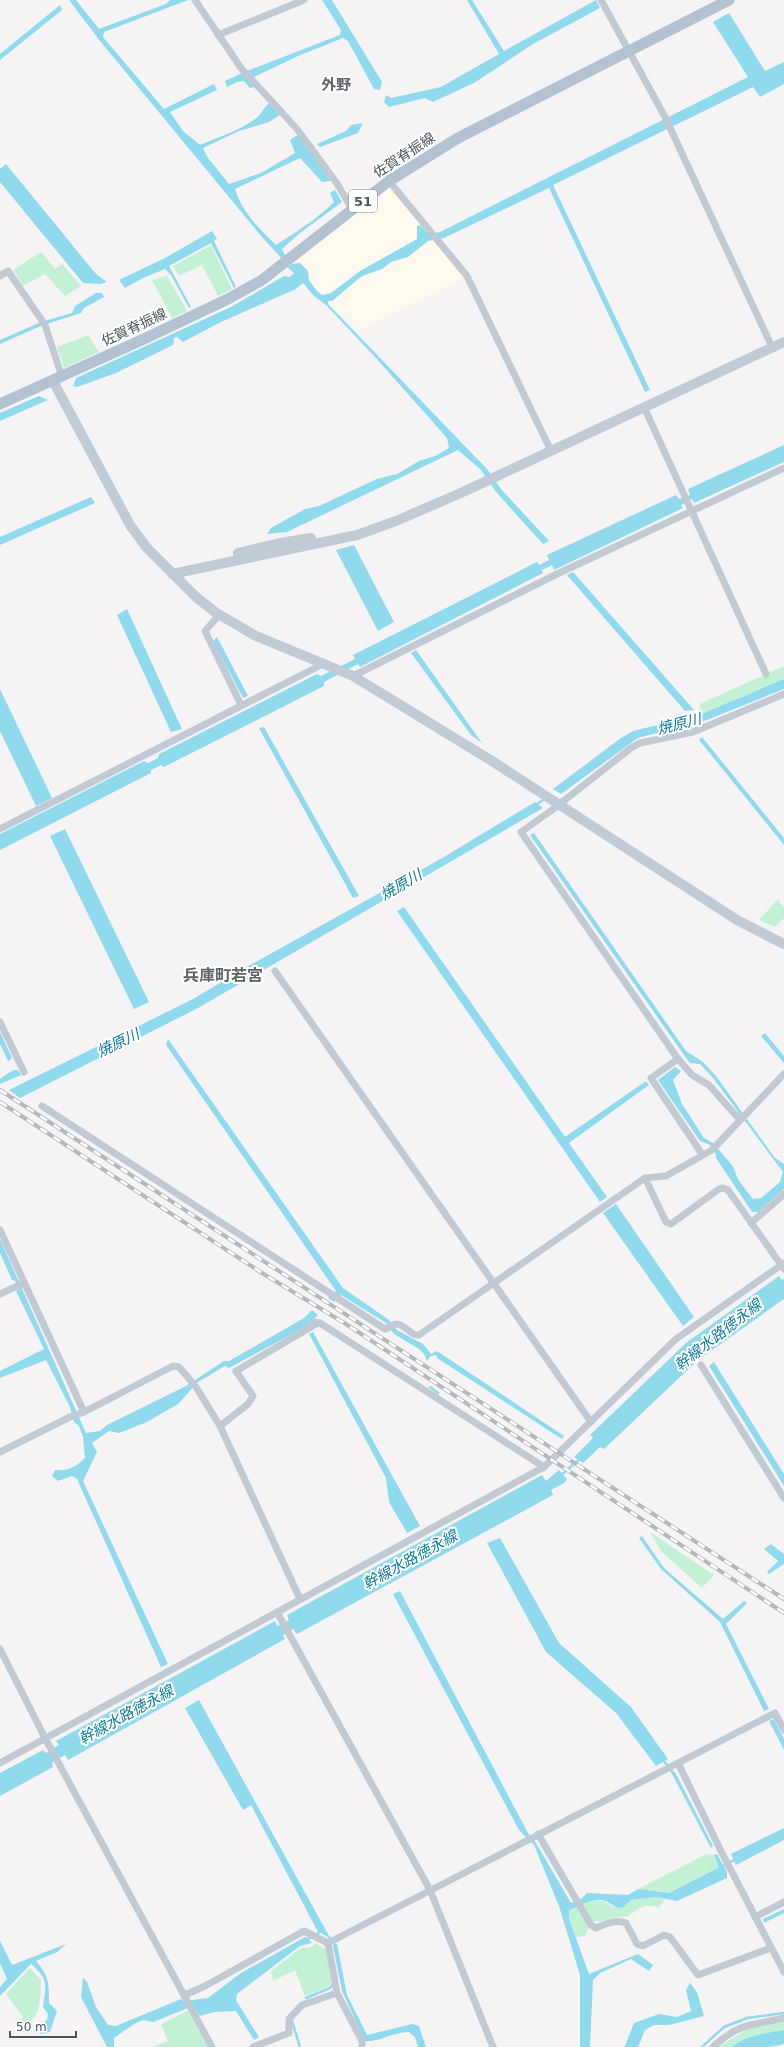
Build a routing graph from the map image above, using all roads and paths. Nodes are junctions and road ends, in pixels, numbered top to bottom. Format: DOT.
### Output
graph roads {
  1 [pos="196,0"];
  2 [pos="304,0"];
  3 [pos="729,0"];
  4 [pos="603,3"];
  5 [pos="218,35"];
  6 [pos="629,51"];
  7 [pos="389,181"];
  8 [pos="352,209"];
  9 [pos="0,276"];
  10 [pos="784,342"];
  11 [pos="772,347"];
  12 [pos="58,385"];
  13 [pos="0,404"];
  14 [pos="644,407"];
  15 [pos="551,451"];
  16 [pos="784,468"];
  17 [pos="692,512"];
  18 [pos="172,574"];
  19 [pos="219,615"];
  20 [pos="329,665"];
  21 [pos="349,674"];
  22 [pos="766,674"];
  23 [pos="784,694"];
  24 [pos="241,705"];
  25 [pos="558,805"];
  26 [pos="0,829"];
  27 [pos="784,944"];
  28 [pos="276,972"];
  29 [pos="0,1022"];
  30 [pos="678,1059"];
  31 [pos="24,1072"];
  32 [pos="784,1074"];
  33 [pos="42,1106"];
  34 [pos="740,1120"];
  35 [pos="702,1154"];
  36 [pos="645,1178"];
  37 [pos="784,1194"];
  38 [pos="751,1223"];
  39 [pos="0,1230"];
  40 [pos="783,1266"];
  41 [pos="24,1283"];
  42 [pos="494,1283"];
  43 [pos="0,1294"];
  44 [pos="701,1365"];
  45 [pos="84,1412"];
  46 [pos="591,1422"];
  47 [pos="220,1426"];
  48 [pos="0,1452"];
  49 [pos="544,1467"];
  50 [pos="784,1498"];
  51 [pos="300,1599"];
  52 [pos="277,1612"];
  53 [pos="0,1649"];
  54 [pos="784,1730"];
  55 [pos="45,1738"];
  56 [pos="0,1763"];
  57 [pos="671,1766"];
  58 [pos="535,1835"];
  59 [pos="430,1890"];
  60 [pos="784,1902"];
  61 [pos="755,1916"];
  62 [pos="332,1942"];
  63 [pos="771,1948"];
  64 [pos="784,1972"];
  65 [pos="338,1993"];
  66 [pos="186,1997"];
  67 [pos="784,2018"];
  68 [pos="212,2047"];
  69 [pos="253,2047"];
  70 [pos="362,2047"];
  71 [pos="493,2047"];
  72 [pos="713,2047"];
  1 -- 5 [label="street"];
  2 -- 5 [label="street"];
  3 -- 6 [label="main road, 佐賀脊振線 / 51"];
  4 -- 6 [label="street"];
  5 -- 8 [label="street"];
  6 -- 7 [label="main road, 佐賀脊振線 / 51"];
  6 -- 11 [label="street"];
  7 -- 8 [label="main road, 佐賀脊振線 / 51"];
  7 -- 15 [label="street"];
  8 -- 12 [label="main road, 佐賀脊振線 / 51"];
  9 -- 12 [label="street"];
  10 -- 11 [label="street"];
  11 -- 14 [label="street"];
  12 -- 13 [label="main road, 佐賀脊振線 / 51"];
  12 -- 18 [label="street"];
  14 -- 15 [label="street"];
  14 -- 17 [label="street"];
  15 -- 18 [label="street"];
  16 -- 17 [label="street"];
  17 -- 21 [label="street"];
  17 -- 22 [label="street"];
  18 -- 19 [label="street"];
  19 -- 20 [label="street"];
  19 -- 24 [label="street"];
  20 -- 21 [label="street"];
  20 -- 24 [label="street"];
  21 -- 25 [label="street"];
  23 -- 25 [label="street"];
  24 -- 26 [label="street"];
  25 -- 27 [label="street"];
  25 -- 30 [label="street"];
  28 -- 42 [label="street"];
  29 -- 31 [label="street"];
  30 -- 34 [label="street"];
  30 -- 35 [label="street"];
  32 -- 34 [label="street"];
  33 -- 42 [label="street"];
  34 -- 35 [label="street"];
  35 -- 36 [label="street"];
  36 -- 38 [label="street"];
  36 -- 42 [label="street"];
  37 -- 38 [label="street"];
  38 -- 40 [label="street"];
  39 -- 41 [label="street"];
  40 -- 46 [label="street"];
  41 -- 43 [label="street"];
  41 -- 45 [label="street"];
  42 -- 46 [label="street"];
  44 -- 50 [label="street"];
  45 -- 47 [label="street"];
  45 -- 48 [label="street"];
  46 -- 49 [label="street"];
  47 -- 49 [label="street"];
  47 -- 51 [label="street"];
  49 -- 51 [label="street"];
  51 -- 52 [label="street"];
  52 -- 55 [label="street"];
  52 -- 59 [label="street"];
  53 -- 55 [label="street"];
  54 -- 57 [label="street"];
  55 -- 56 [label="street"];
  55 -- 66 [label="street"];
  57 -- 58 [label="street"];
  57 -- 61 [label="street"];
  58 -- 59 [label="street"];
  58 -- 63 [label="street"];
  59 -- 62 [label="street"];
  59 -- 71 [label="street"];
  60 -- 61 [label="street"];
  61 -- 63 [label="street"];
  62 -- 65 [label="street"];
  62 -- 66 [label="street"];
  63 -- 64 [label="street"];
  65 -- 69 [label="street"];
  65 -- 70 [label="street"];
  66 -- 68 [label="street"];
  67 -- 72 [label="street"];
}
